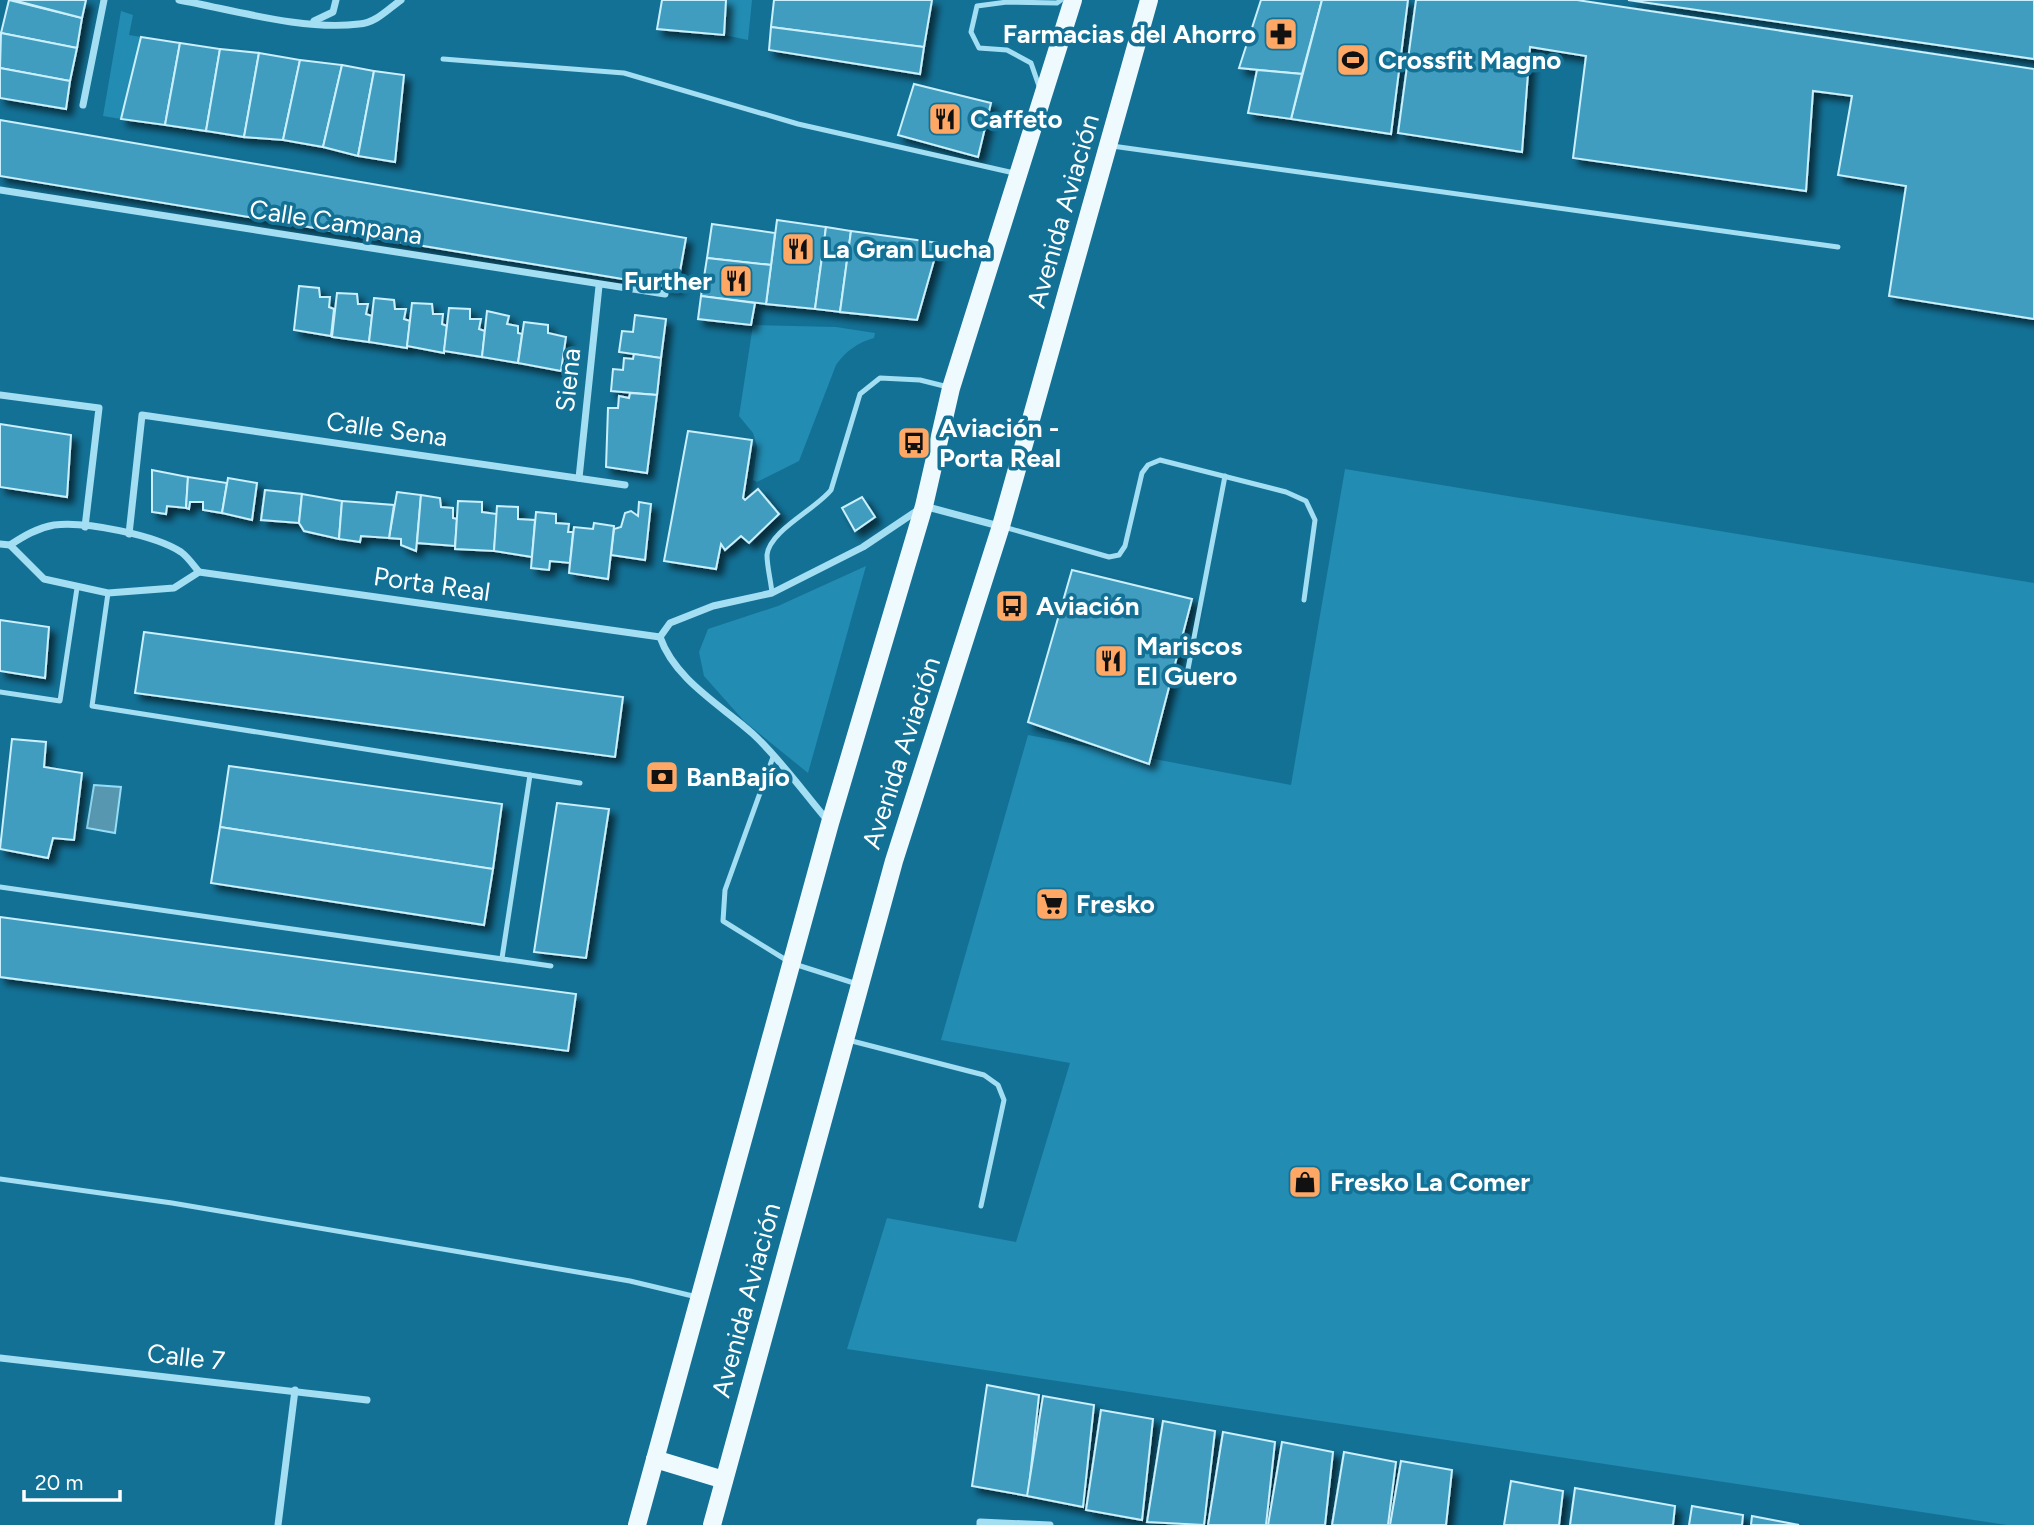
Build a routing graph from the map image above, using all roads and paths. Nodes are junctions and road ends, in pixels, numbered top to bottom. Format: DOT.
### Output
graph roads {
  1 [pos="180,0"];
  2 [pos="336,0"];
  3 [pos="401,0"];
  4 [pos="1061,0"];
  5 [pos="1073,0"];
  6 [pos="1149,0"];
  7 [pos="103,2"];
  8 [pos="310,23"];
  9 [pos="443,59"];
  10 [pos="1042,94"];
  11 [pos="83,105"];
  12 [pos="1108,145"];
  13 [pos="1018,174"];
  14 [pos="0,190"];
  15 [pos="1838,247"];
  16 [pos="599,286"];
  17 [pos="665,294"];
  18 [pos="951,388"];
  19 [pos="0,395"];
  20 [pos="1225,476"];
  21 [pos="579,478"];
  22 [pos="625,485"];
  23 [pos="924,506"];
  24 [pos="1001,526"];
  25 [pos="85,527"];
  26 [pos="129,534"];
  27 [pos="0,544"];
  28 [pos="10,545"];
  29 [pos="199,572"];
  30 [pos="77,588"];
  31 [pos="108,593"];
  32 [pos="772,593"];
  33 [pos="1304,600"];
  34 [pos="660,637"];
  35 [pos="1188,669"];
  36 [pos="0,692"];
  37 [pos="773,757"];
  38 [pos="530,775"];
  39 [pos="580,783"];
  40 [pos="830,822"];
  41 [pos="0,887"];
  42 [pos="502,958"];
  43 [pos="791,963"];
  44 [pos="551,966"];
  45 [pos="860,985"];
  46 [pos="845,1039"];
  47 [pos="0,1179"];
  48 [pos="981,1206"];
  49 [pos="700,1297"];
  50 [pos="0,1358"];
  51 [pos="295,1390"];
  52 [pos="367,1399"];
  53 [pos="655,1460"];
  54 [pos="724,1480"];
  55 [pos="278,1525"];
  56 [pos="637,1525"];
  57 [pos="712,1525"];
  58 [pos="980,1525"];
  59 [pos="1050,1525"];
  1 -- 8 [label="street"];
  2 -- 8 [label="street"];
  3 -- 8 [label="street"];
  4 -- 10 [label="lane"];
  5 -- 10 [label="main road, Avenida Aviación"];
  6 -- 12 [label="main road, Avenida Aviación"];
  7 -- 11 [label="street"];
  9 -- 13 [label="lane"];
  10 -- 13 [label="main road, Avenida Aviación"];
  12 -- 15 [label="lane"];
  12 -- 24 [label="main road, Avenida Aviación"];
  13 -- 18 [label="main road, Avenida Aviación"];
  14 -- 16 [label="street, Calle Campana"];
  16 -- 17 [label="street, Calle Campana"];
  16 -- 21 [label="street, Siena"];
  18 -- 23 [label="main road, Avenida Aviación"];
  18 -- 32 [label="lane"];
  19 -- 25 [label="street"];
  20 -- 24 [label="lane"];
  20 -- 33 [label="lane"];
  20 -- 35 [label="lane"];
  21 -- 22 [label="street, Calle Sena"];
  21 -- 26 [label="street, Calle Sena"];
  23 -- 24 [label="street"];
  23 -- 32 [label="street"];
  23 -- 40 [label="main road, Avenida Aviación"];
  24 -- 45 [label="main road, Avenida Aviación"];
  25 -- 26 [label="street"];
  25 -- 28 [label="street"];
  26 -- 29 [label="street"];
  27 -- 28 [label="street"];
  28 -- 30 [label="street"];
  29 -- 31 [label="street"];
  29 -- 34 [label="street, Porta Real"];
  30 -- 31 [label="street"];
  30 -- 36 [label="lane"];
  31 -- 38 [label="lane"];
  32 -- 34 [label="street"];
  34 -- 37 [label="street"];
  37 -- 40 [label="street"];
  37 -- 43 [label="lane"];
  38 -- 39 [label="lane"];
  38 -- 42 [label="lane"];
  40 -- 43 [label="main road, Avenida Aviación"];
  41 -- 42 [label="lane"];
  42 -- 44 [label="lane"];
  43 -- 45 [label="lane"];
  43 -- 49 [label="main road, Avenida Aviación"];
  45 -- 46 [label="main road, Avenida Aviación"];
  46 -- 48 [label="lane"];
  46 -- 54 [label="main road, Avenida Aviación"];
  47 -- 49 [label="lane"];
  49 -- 53 [label="main road, Avenida Aviación"];
  50 -- 51 [label="street, Calle 7"];
  51 -- 52 [label="street, Calle 7"];
  51 -- 55 [label="street"];
  53 -- 54 [label="main road"];
  53 -- 56 [label="main road, Avenida Aviación"];
  54 -- 57 [label="main road, Avenida Aviación"];
  58 -- 59 [label="street"];
}
